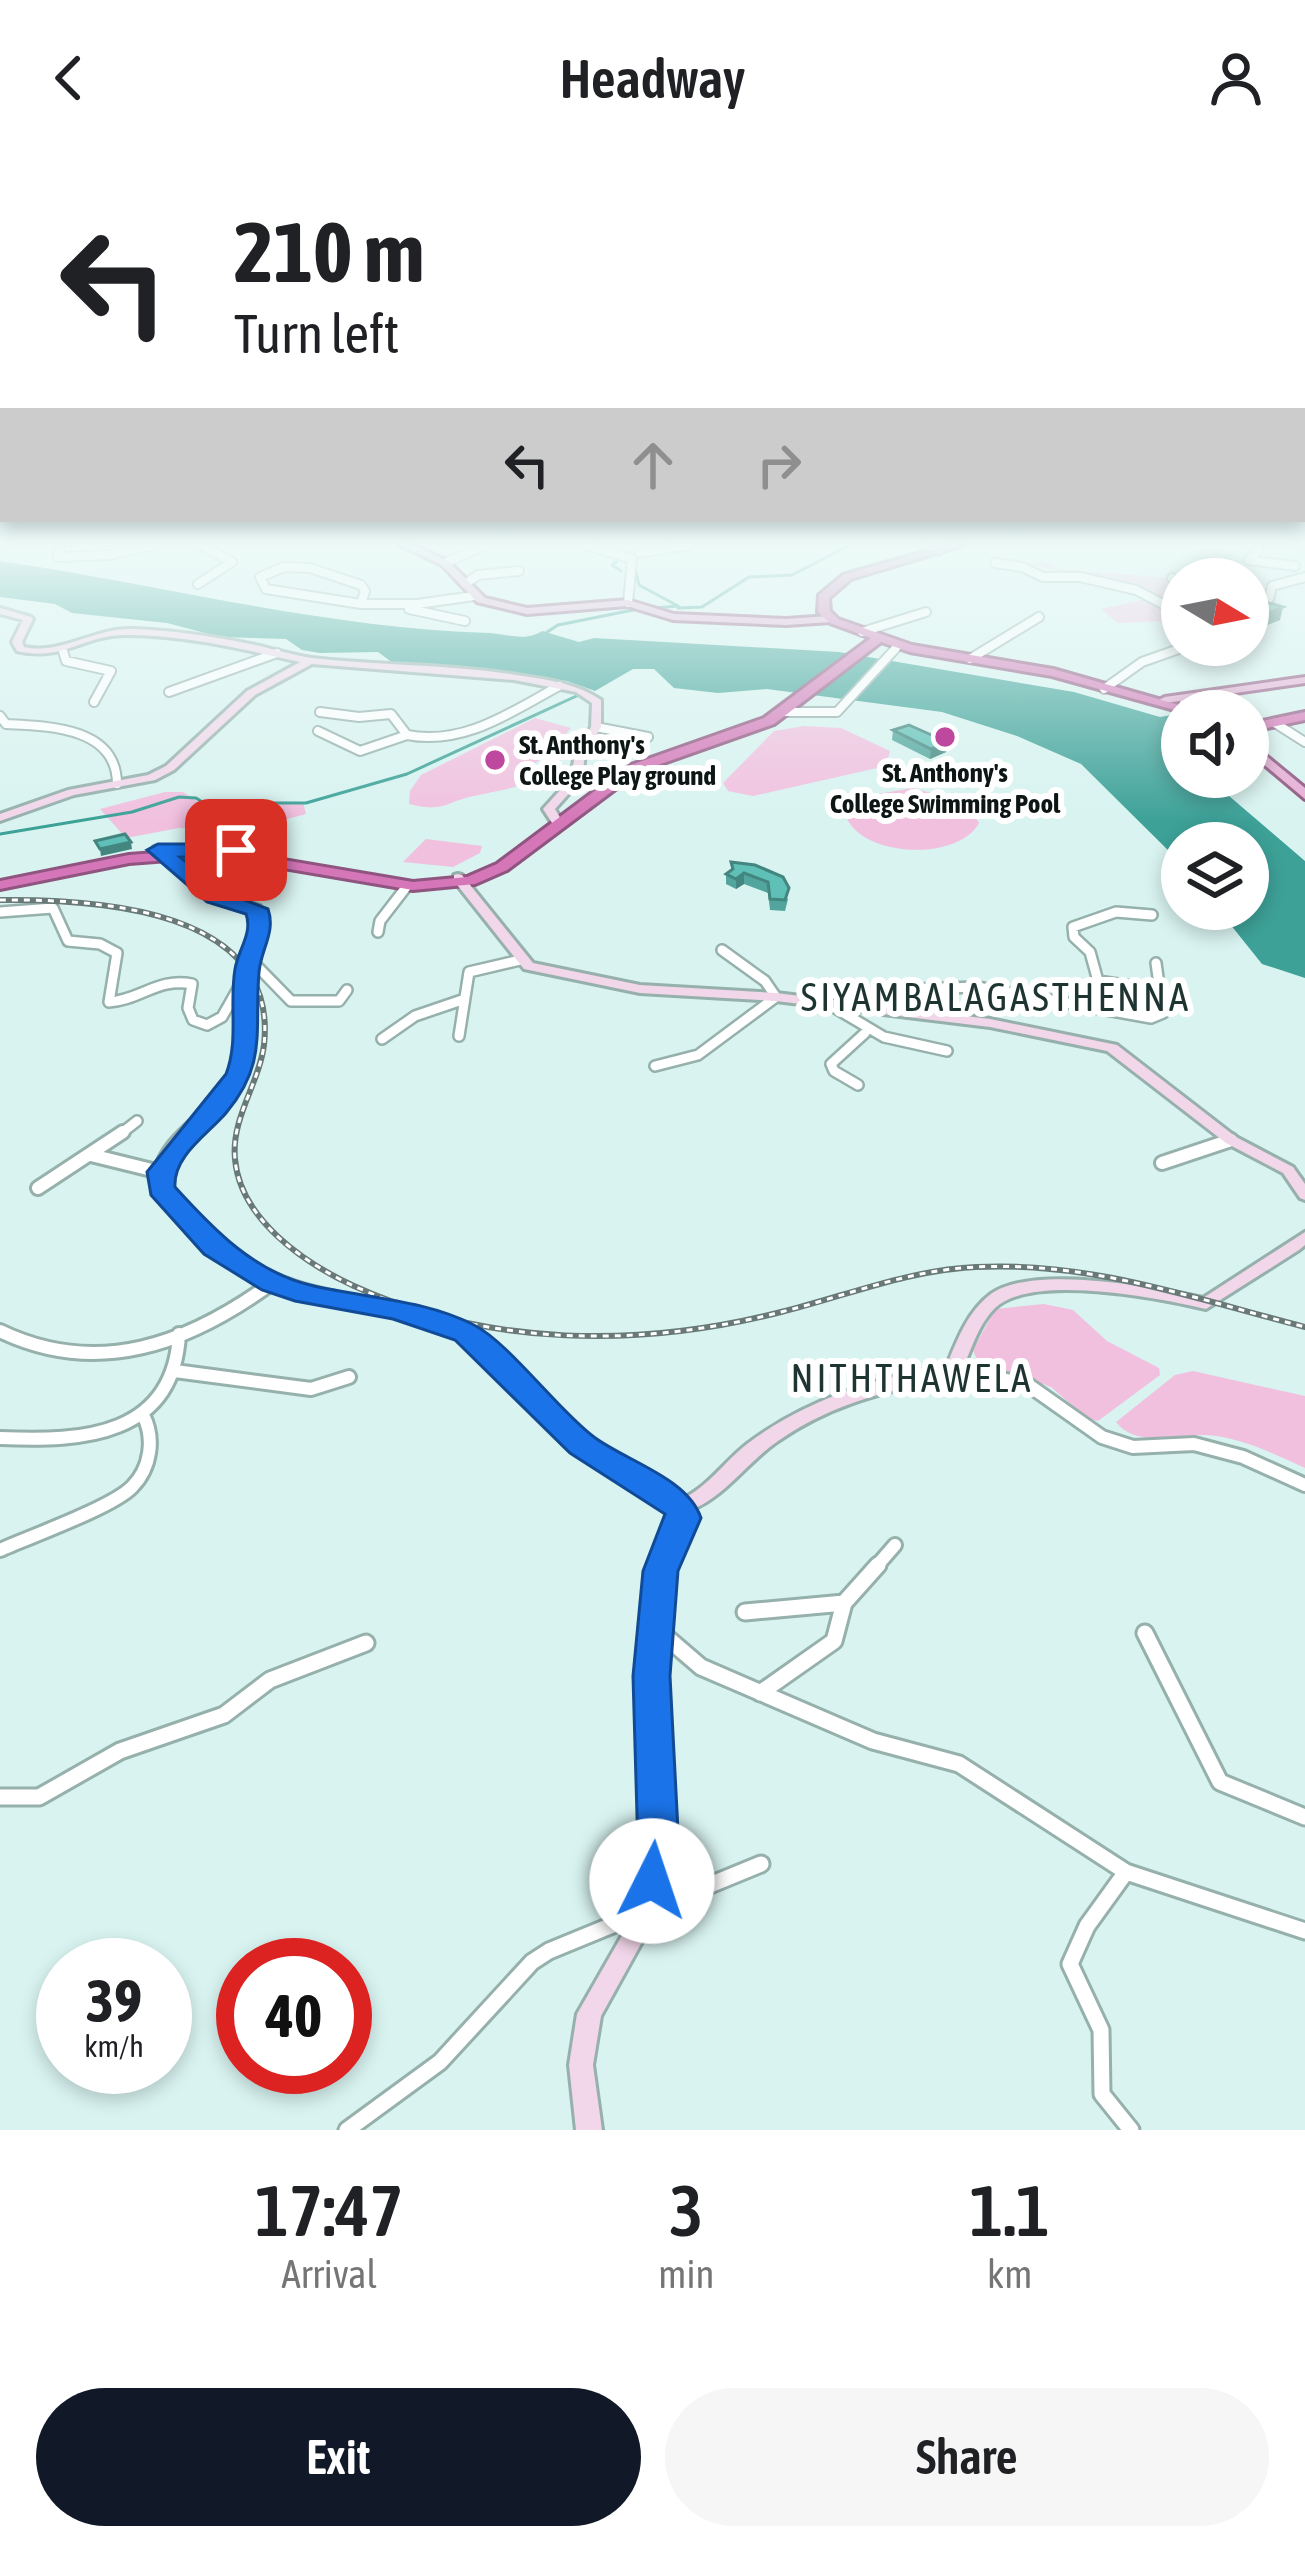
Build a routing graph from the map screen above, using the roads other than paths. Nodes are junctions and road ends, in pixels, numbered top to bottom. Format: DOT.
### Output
graph roads {
  1 [pos="19,637"];
  2 [pos="91,637"];
  3 [pos="179,637"];
  4 [pos="857,637"];
  5 [pos="872,637"];
  6 [pos="1006,637"];
  7 [pos="864,641"];
  8 [pos="63,651"];
  9 [pos="277,653"];
  10 [pos="891,653"];
  11 [pos="1161,655"];
  12 [pos="970,659"];
  13 [pos="309,661"];
  14 [pos="1305,680"];
  15 [pos="559,686"];
  16 [pos="1106,687"];
  17 [pos="1258,690"];
  18 [pos="170,692"];
  19 [pos="1161,700"];
  20 [pos="94,702"];
  21 [pos="782,708"];
  22 [pos="320,712"];
  23 [pos="0,716"];
  24 [pos="1305,716"];
  25 [pos="1274,723"];
  26 [pos="1269,724"];
  27 [pos="596,727"];
  28 [pos="318,731"];
  29 [pos="407,735"];
  30 [pos="648,736"];
  31 [pos="1305,742"];
  32 [pos="1269,763"];
  33 [pos="116,784"];
  34 [pos="1304,791"];
  35 [pos="0,818"];
  36 [pos="555,821"];
  37 [pos="159,853"];
  38 [pos="460,881"];
  39 [pos="0,882"];
  40 [pos="407,886"];
  41 [pos="0,912"];
  42 [pos="1152,914"];
  43 [pos="378,932"];
  44 [pos="722,950"];
  45 [pos="520,960"];
  46 [pos="1156,963"];
  47 [pos="248,966"];
  48 [pos="347,990"];
  49 [pos="1157,990"];
  50 [pos="776,997"];
  51 [pos="462,1000"];
  52 [pos="830,1005"];
  53 [pos="899,1010"];
  54 [pos="865,1033"];
  55 [pos="459,1036"];
  56 [pos="382,1039"];
  57 [pos="946,1051"];
  58 [pos="655,1066"];
  59 [pos="858,1085"];
  60 [pos="137,1121"];
  61 [pos="1231,1140"];
  62 [pos="91,1155"];
  63 [pos="1162,1163"];
  64 [pos="160,1172"];
  65 [pos="38,1189"];
  66 [pos="1305,1195"];
  67 [pos="1305,1237"];
  68 [pos="272,1283"];
  69 [pos="0,1331"];
  70 [pos="179,1334"];
  71 [pos="954,1370"];
  72 [pos="176,1371"];
  73 [pos="349,1377"];
  74 [pos="143,1415"];
  75 [pos="0,1438"];
  76 [pos="1305,1485"];
  77 [pos="680,1507"];
  78 [pos="895,1545"];
  79 [pos="0,1550"];
  80 [pos="844,1603"];
  81 [pos="745,1612"];
  82 [pos="658,1630"];
  83 [pos="1145,1633"];
  84 [pos="366,1643"];
  85 [pos="760,1693"];
  86 [pos="0,1797"];
  87 [pos="1305,1817"];
  88 [pos="761,1864"];
  89 [pos="1126,1872"];
  90 [pos="647,1912"];
  91 [pos="1305,1931"];
  92 [pos="347,2130"];
  93 [pos="589,2130"];
  94 [pos="1131,2130"];
  1 -- 8 [label="street"];
  2 -- 8 [label="street"];
  3 -- 9 [label="street"];
  4 -- 7 [label="highway"];
  5 -- 7 [label="street"];
  6 -- 12 [label="street"];
  7 -- 10 [label="highway"];
  7 -- 12 [label="highway"];
  7 -- 21 [label="highway"];
  8 -- 20 [label="street"];
  9 -- 13 [label="street"];
  9 -- 18 [label="street"];
  10 -- 16 [label="highway"];
  10 -- 21 [label="street"];
  11 -- 16 [label="street"];
  12 -- 16 [label="highway"];
  13 -- 15 [label="street"];
  13 -- 33 [label="street"];
  14 -- 17 [label="main road"];
  15 -- 27 [label="street"];
  15 -- 29 [label="street"];
  16 -- 19 [label="highway"];
  21 -- 36 [label="highway"];
  22 -- 29 [label="street"];
  23 -- 33 [label="street"];
  24 -- 25 [label="highway"];
  25 -- 26 [label="highway"];
  25 -- 31 [label="street"];
  27 -- 30 [label="street"];
  27 -- 36 [label="street"];
  28 -- 29 [label="street"];
  32 -- 34 [label="main road"];
  33 -- 35 [label="street"];
  36 -- 38 [label="highway"];
  37 -- 38 [label="highway"];
  37 -- 39 [label="highway"];
  37 -- 40 [label="highway"];
  37 -- 47 [label="street"];
  38 -- 40 [label="highway"];
  38 -- 45 [label="street"];
  40 -- 43 [label="street"];
  41 -- 47 [label="street"];
  42 -- 49 [label="street"];
  44 -- 50 [label="street"];
  45 -- 50 [label="street"];
  45 -- 51 [label="street"];
  46 -- 49 [label="street"];
  47 -- 48 [label="street"];
  47 -- 64 [label="street"];
  49 -- 53 [label="street"];
  50 -- 52 [label="street"];
  50 -- 58 [label="street"];
  51 -- 55 [label="street"];
  51 -- 56 [label="street"];
  52 -- 53 [label="street"];
  52 -- 54 [label="street"];
  53 -- 61 [label="street"];
  54 -- 57 [label="street"];
  54 -- 59 [label="street"];
  60 -- 62 [label="street"];
  61 -- 63 [label="street"];
  61 -- 66 [label="street"];
  62 -- 64 [label="street"];
  62 -- 65 [label="street"];
  64 -- 68 [label="street"];
  67 -- 71 [label="street"];
  68 -- 70 [label="street"];
  68 -- 77 [label="street"];
  69 -- 70 [label="street"];
  70 -- 72 [label="street"];
  71 -- 76 [label="street"];
  71 -- 77 [label="street"];
  72 -- 73 [label="street"];
  72 -- 74 [label="street"];
  74 -- 75 [label="street"];
  74 -- 79 [label="street"];
  77 -- 82 [label="street"];
  78 -- 80 [label="street"];
  80 -- 81 [label="street"];
  80 -- 85 [label="street"];
  82 -- 85 [label="street"];
  82 -- 90 [label="street"];
  83 -- 87 [label="street"];
  84 -- 86 [label="street"];
  85 -- 89 [label="street"];
  88 -- 90 [label="street"];
  89 -- 91 [label="street"];
  89 -- 94 [label="street"];
  90 -- 92 [label="street"];
  90 -- 93 [label="street"];
}
